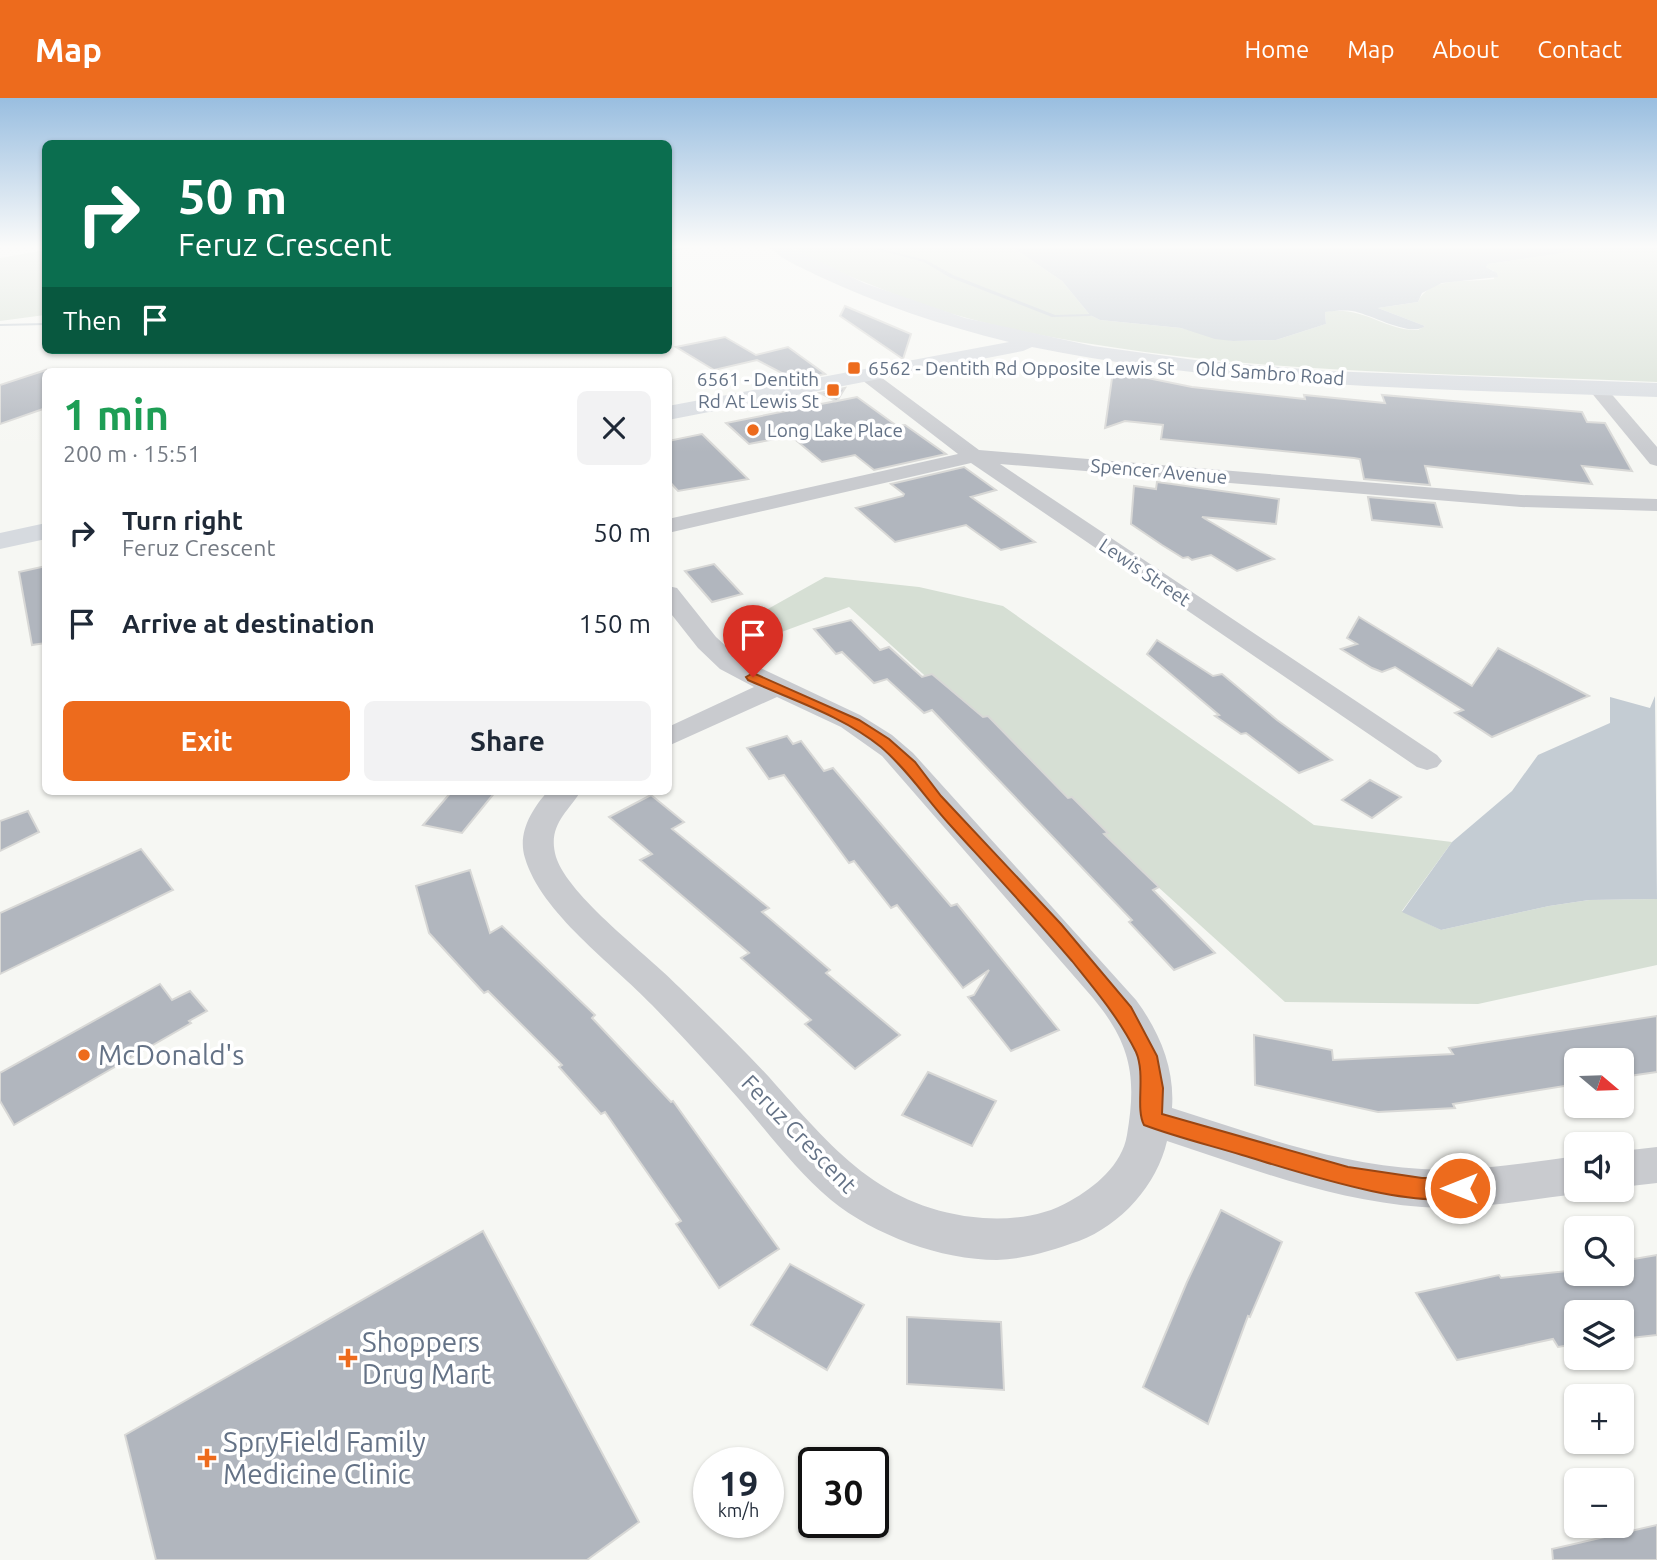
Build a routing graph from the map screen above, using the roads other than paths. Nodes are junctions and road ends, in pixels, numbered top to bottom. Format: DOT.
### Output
graph roads {
  1 [pos="933,315"];
  2 [pos="1028,342"];
  3 [pos="868,376"];
  4 [pos="1596,387"];
  5 [pos="1657,390"];
  6 [pos="672,412"];
  7 [pos="974,456"];
  8 [pos="1657,460"];
  9 [pos="1657,505"];
  10 [pos="672,525"];
  11 [pos="42,532"];
  12 [pos="0,541"];
  13 [pos="672,598"];
  14 [pos="776,687"];
  15 [pos="672,736"];
  16 [pos="1427,761"];
  17 [pos="562,795"];
  18 [pos="1151,1119"];
  19 [pos="1657,1165"];
  20 [pos="1634,1168"];
  21 [pos="1564,1176"];
  1 -- 2 [label="main road, Old Sambro Road"];
  2 -- 3 [label="main road"];
  2 -- 4 [label="main road, Old Sambro Road"];
  3 -- 6 [label="main road"];
  3 -- 7 [label="street, Lewis Street"];
  4 -- 5 [label="main road, Old Sambro Road"];
  4 -- 8 [label="street"];
  7 -- 9 [label="street, Spencer Avenue"];
  7 -- 10 [label="street, Spencer Avenue"];
  7 -- 16 [label="street, Lewis Street"];
  11 -- 12 [label="main road"];
  13 -- 14 [label="street, Feruz Crescent"];
  14 -- 15 [label="street"];
  14 -- 18 [label="street, Feruz Crescent"];
  17 -- 18 [label="street, Feruz Crescent"];
  18 -- 21 [label="street"];
  19 -- 20 [label="street"];
}
